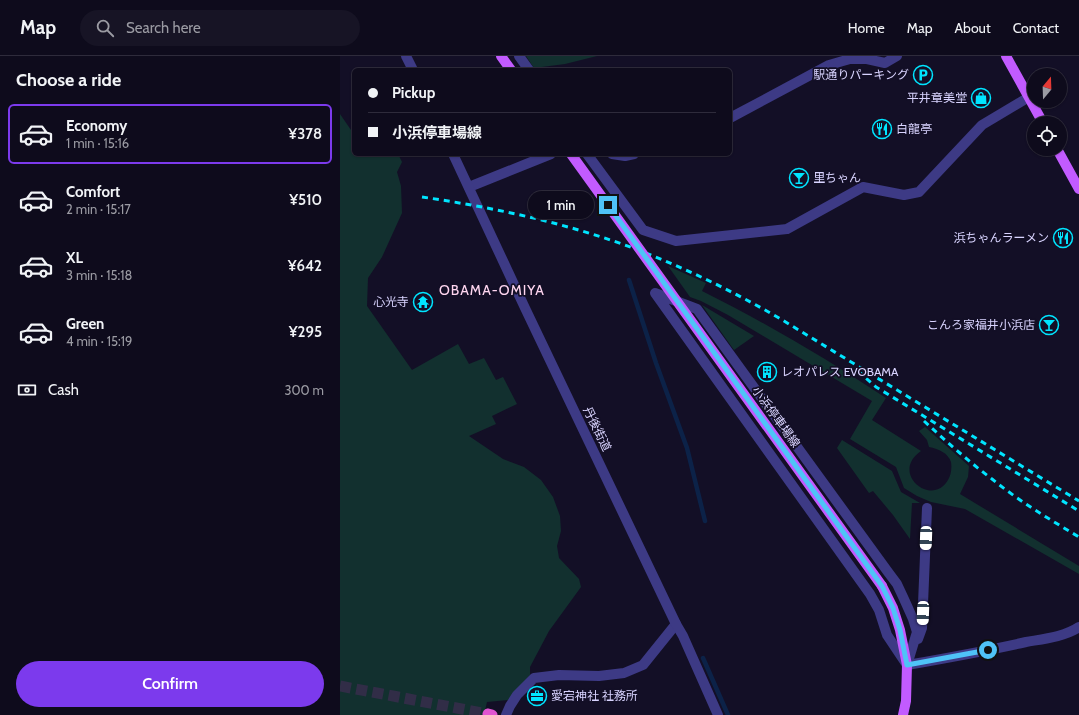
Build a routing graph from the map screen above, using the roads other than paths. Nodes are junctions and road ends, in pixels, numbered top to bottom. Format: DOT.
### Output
graph roads {
  1 [pos="406,56"];
  2 [pos="501,56"];
  3 [pos="519,56"];
  4 [pos="897,56"];
  5 [pos="1006,56"];
  6 [pos="412,68"];
  7 [pos="510,68"];
  8 [pos="527,68"];
  9 [pos="1027,93"];
  10 [pos="1027,98"];
  11 [pos="732,117"];
  12 [pos="454,156"];
  13 [pos="546,156"];
  14 [pos="572,156"];
  15 [pos="588,156"];
  16 [pos="1061,156"];
  17 [pos="469,187"];
  18 [pos="1079,189"];
  19 [pos="927,508"];
  20 [pos="676,624"];
  21 [pos="1079,627"];
  22 [pos="907,665"];
  23 [pos="506,715"];
  24 [pos="718,715"];
  25 [pos="903,715"];
  1 -- 6 [label="street"];
  2 -- 7 [label="main road"];
  3 -- 8 [label="street"];
  4 -- 11 [label="street"];
  5 -- 9 [label="main road"];
  10 -- 15 [label="street"];
  12 -- 17 [label="street, 丹後街道"];
  13 -- 17 [label="street"];
  14 -- 22 [label="main road, 小浜停車場線, bridge"];
  16 -- 18 [label="main road"];
  17 -- 20 [label="street, 丹後街道"];
  19 -- 22 [label="street"];
  20 -- 23 [label="street"];
  20 -- 24 [label="street, 丹後街道"];
  21 -- 22 [label="street"];
  22 -- 22 [label="street"];
  22 -- 25 [label="main road, 小浜停車場線"];
}
